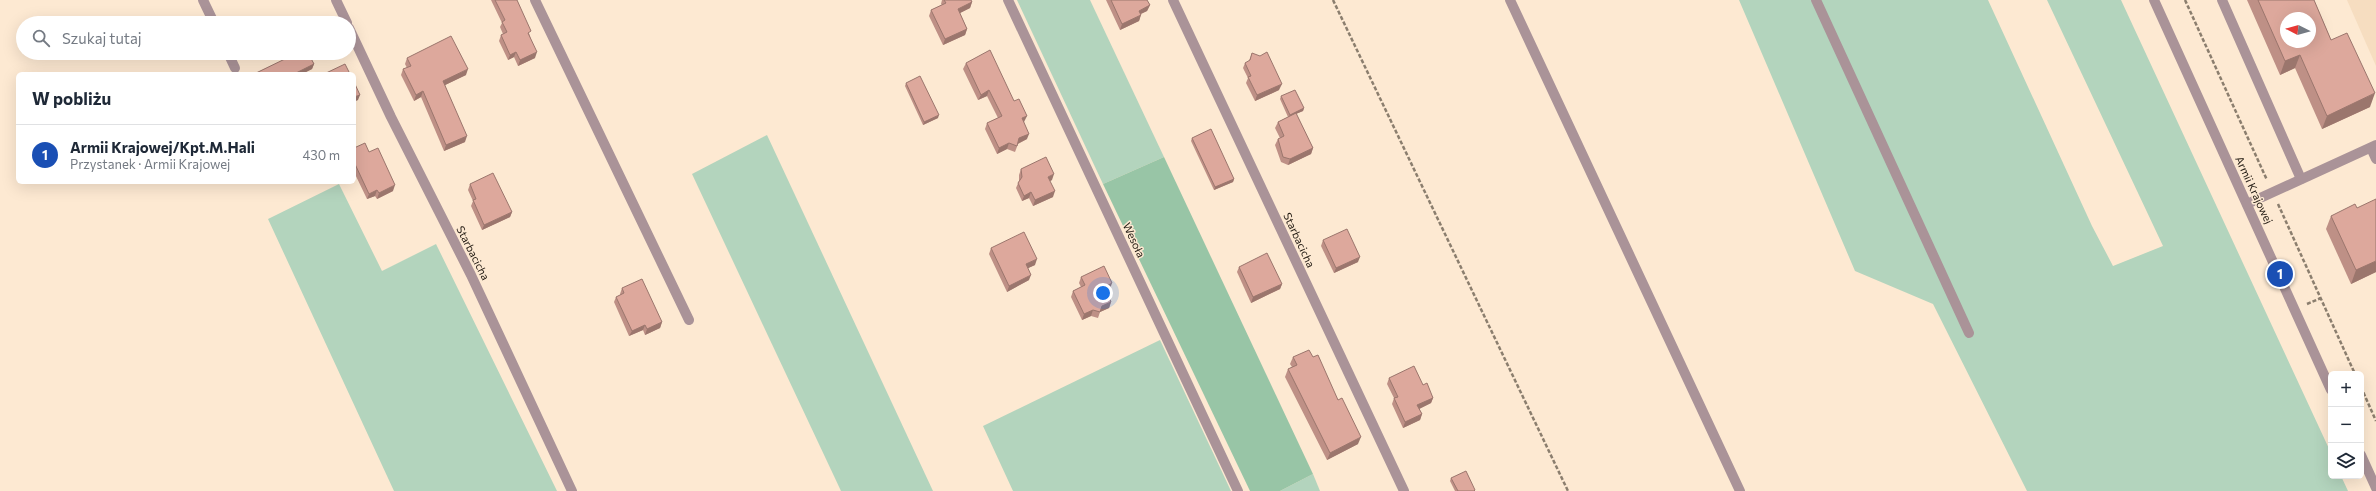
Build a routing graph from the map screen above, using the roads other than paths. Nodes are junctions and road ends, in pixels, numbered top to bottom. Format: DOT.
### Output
graph roads {
  1 [pos="203,0"];
  2 [pos="336,0"];
  3 [pos="535,0"];
  4 [pos="1008,0"];
  5 [pos="1173,0"];
  6 [pos="1510,0"];
  7 [pos="1816,0"];
  8 [pos="2154,0"];
  9 [pos="2222,0"];
  10 [pos="211,16"];
  11 [pos="344,16"];
  12 [pos="356,43"];
  13 [pos="231,60"];
  14 [pos="235,68"];
  15 [pos="2373,147"];
  16 [pos="2376,159"];
  17 [pos="2301,179"];
  18 [pos="2247,204"];
  19 [pos="689,320"];
  20 [pos="1969,334"];
  21 [pos="2328,383"];
  22 [pos="2364,462"];
  23 [pos="2376,488"];
  24 [pos="572,491"];
  25 [pos="1238,491"];
  26 [pos="1404,491"];
  27 [pos="1740,491"];
  1 -- 10 [label="street"];
  2 -- 11 [label="street"];
  3 -- 19 [label="street"];
  4 -- 25 [label="street, Wesoła"];
  5 -- 26 [label="street, Starbacicha"];
  6 -- 27 [label="street"];
  7 -- 20 [label="street"];
  8 -- 18 [label="street, Armii Krajowej"];
  9 -- 17 [label="street"];
  12 -- 24 [label="street, Starbacicha"];
  13 -- 14 [label="street"];
  15 -- 16 [label="street"];
  15 -- 17 [label="street"];
  17 -- 18 [label="street"];
  18 -- 21 [label="street, Armii Krajowej"];
  22 -- 23 [label="street"];
}
